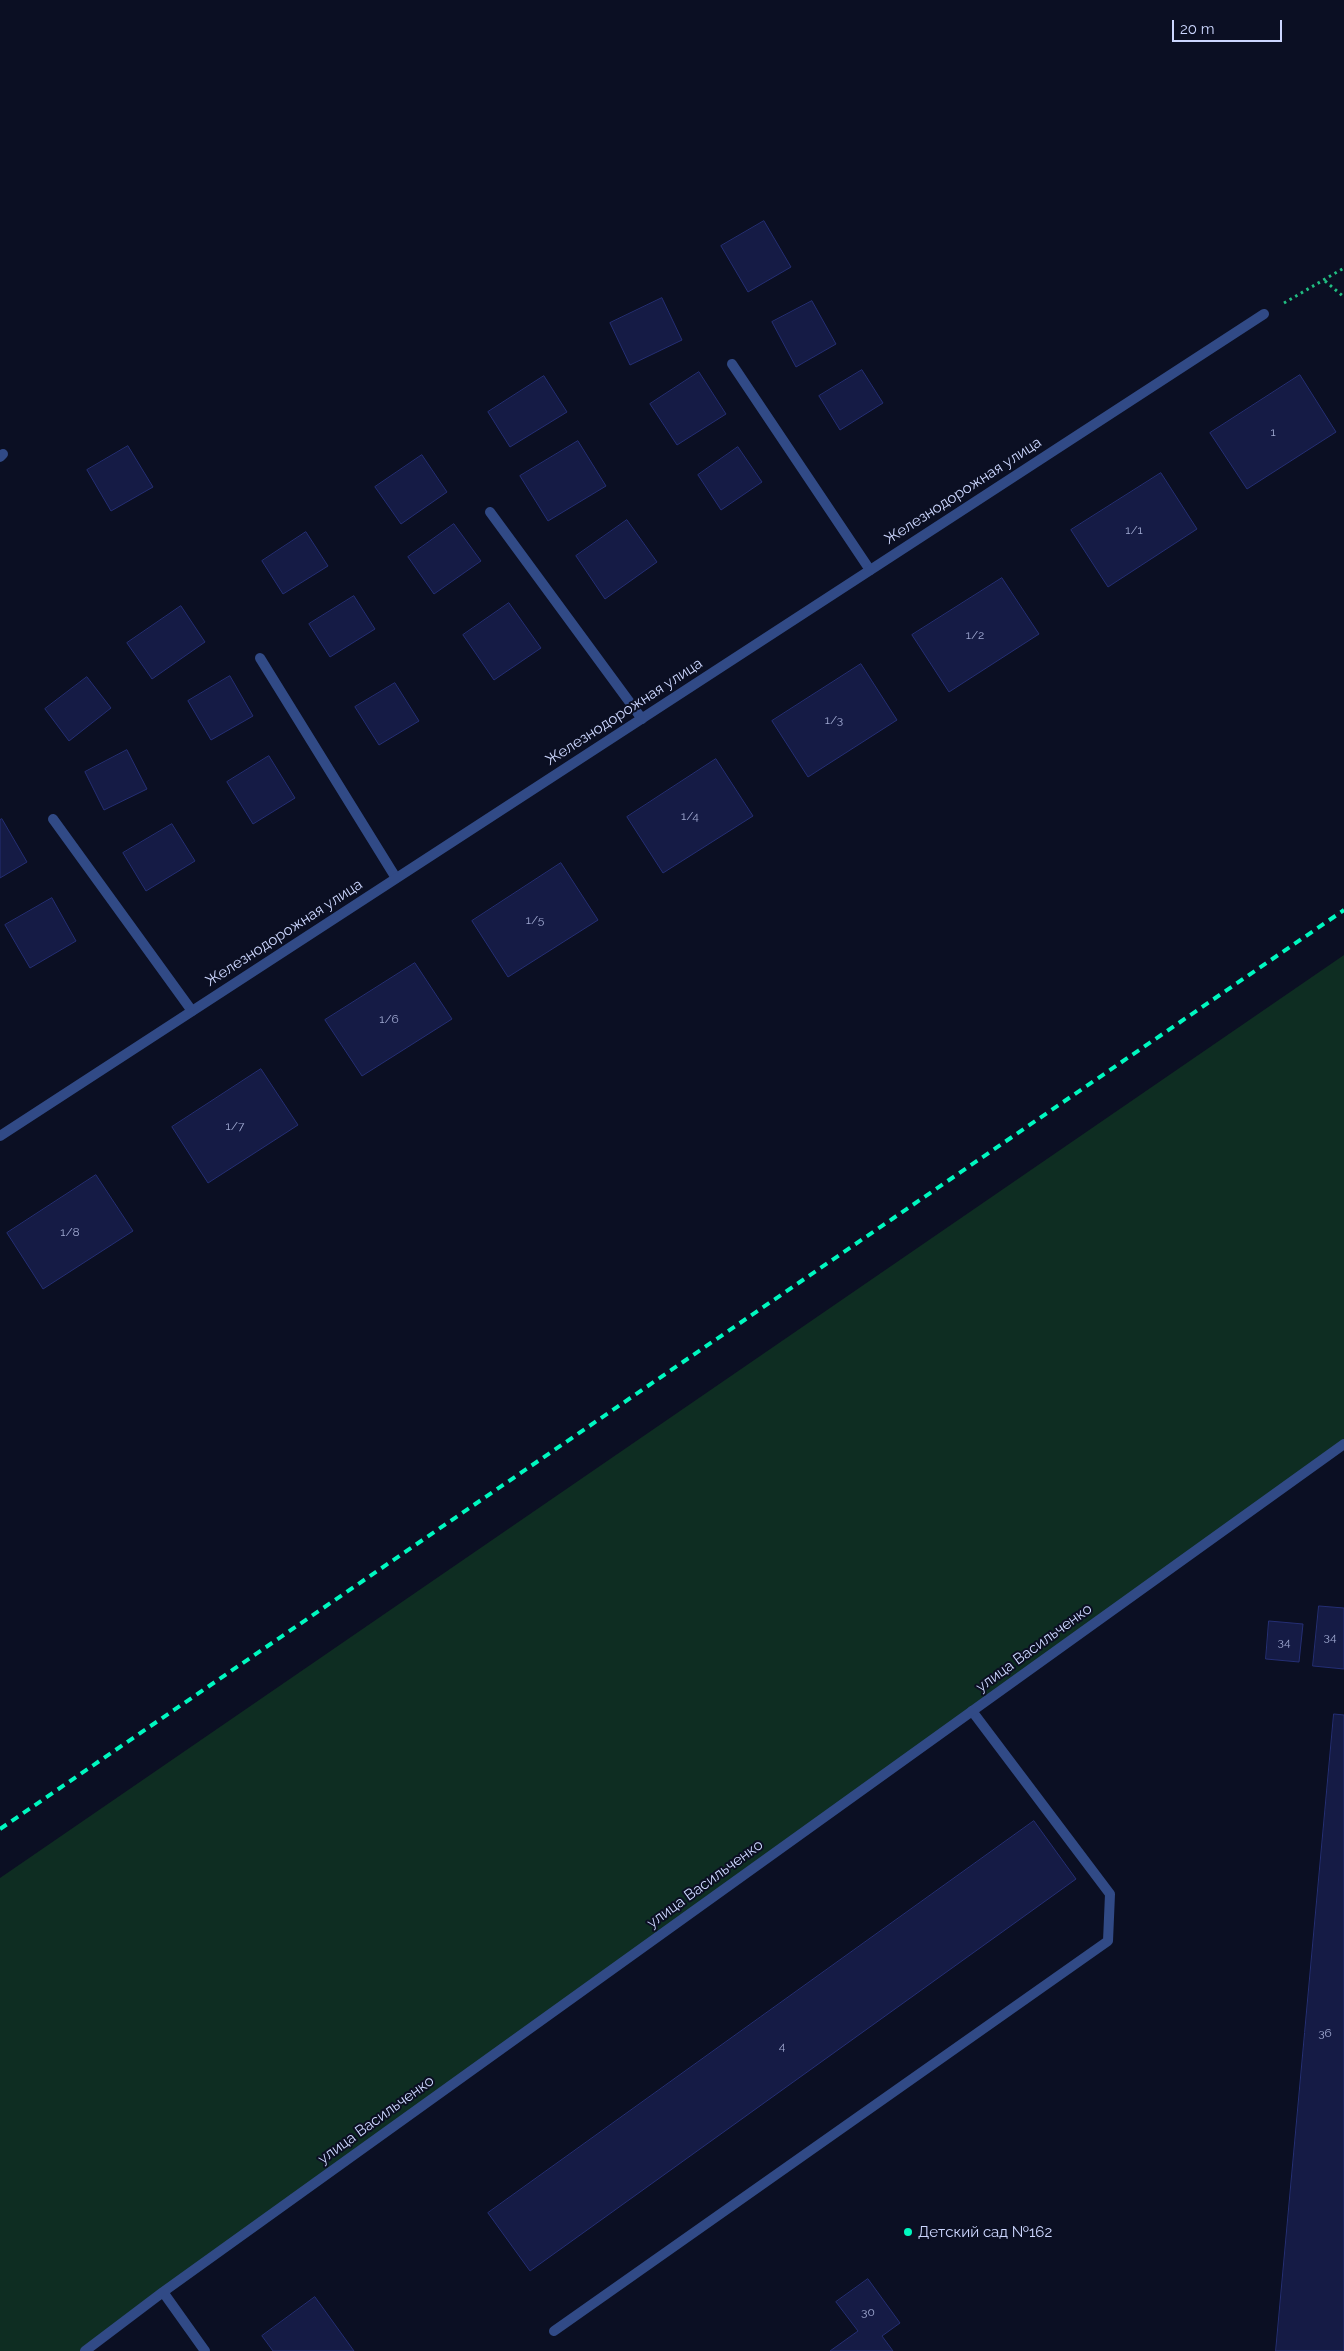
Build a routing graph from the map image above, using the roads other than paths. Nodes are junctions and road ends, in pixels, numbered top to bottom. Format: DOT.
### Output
graph roads {
  1 [pos="1264,314"];
  2 [pos="732,364"];
  3 [pos="490,512"];
  4 [pos="870,570"];
  5 [pos="260,658"];
  6 [pos="642,719"];
  7 [pos="53,819"];
  8 [pos="396,878"];
  9 [pos="192,1011"];
  10 [pos="0,1136"];
  11 [pos="1344,1444"];
  12 [pos="972,1711"];
  13 [pos="163,2292"];
  14 [pos="554,2331"];
  15 [pos="85,2351"];
  16 [pos="204,2351"];
  1 -- 4 [label="street, Железнодорожная улица"];
  2 -- 4 [label="street"];
  3 -- 6 [label="street"];
  4 -- 6 [label="street, Железнодорожная улица"];
  5 -- 8 [label="street"];
  6 -- 8 [label="street, Железнодорожная улица"];
  7 -- 9 [label="street"];
  8 -- 9 [label="street, Железнодорожная улица"];
  9 -- 10 [label="street, Железнодорожная улица"];
  11 -- 12 [label="street, улица Васильченко"];
  12 -- 13 [label="street, улица Васильченко"];
  12 -- 14 [label="street"];
  13 -- 15 [label="street, улица Васильченко"];
  13 -- 16 [label="street"];
}
